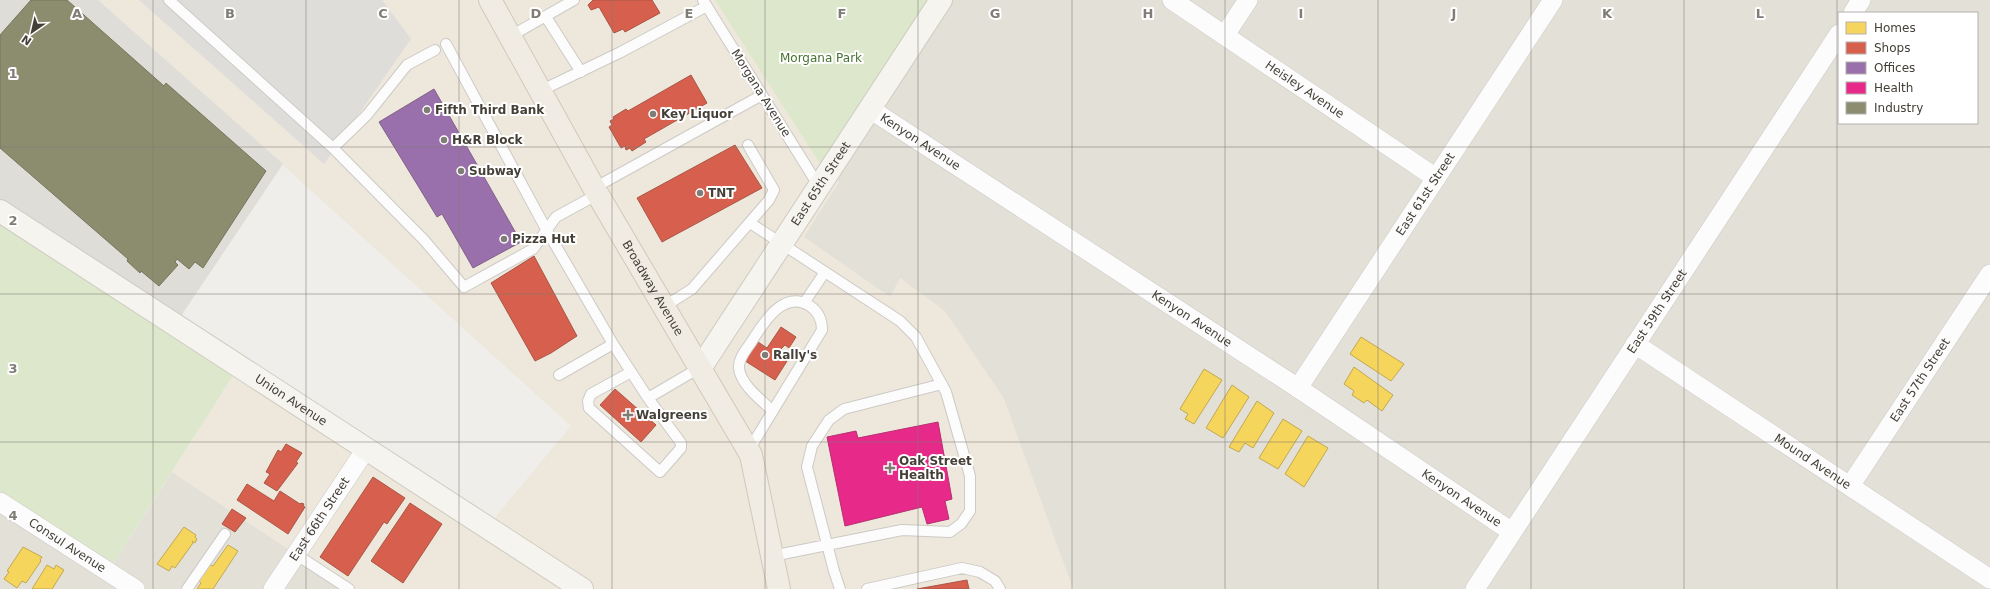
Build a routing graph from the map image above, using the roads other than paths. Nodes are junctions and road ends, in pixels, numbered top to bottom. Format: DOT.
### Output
graph roads {
  1 [pos="169,0"];
  2 [pos="574,0"];
  3 [pos="941,0"];
  4 [pos="1172,0"];
  5 [pos="1248,0"];
  6 [pos="1553,0"];
  7 [pos="1861,0"];
  8 [pos="494,2"];
  9 [pos="705,3"];
  10 [pos="1854,12"];
  11 [pos="546,17"];
  12 [pos="1224,35"];
  13 [pos="1838,36"];
  14 [pos="509,37"];
  15 [pos="446,44"];
  16 [pos="435,50"];
  17 [pos="581,72"];
  18 [pos="540,91"];
  19 [pos="762,95"];
  20 [pos="870,109"];
  21 [pos="748,145"];
  22 [pos="334,148"];
  23 [pos="1436,178"];
  24 [pos="818,185"];
  25 [pos="596,191"];
  26 [pos="0,211"];
  27 [pos="750,223"];
  28 [pos="546,229"];
  29 [pos="781,243"];
  30 [pos="825,272"];
  31 [pos="1990,274"];
  32 [pos="804,303"];
  33 [pos="665,306"];
  34 [pos="613,344"];
  35 [pos="1635,344"];
  36 [pos="701,368"];
  37 [pos="631,372"];
  38 [pos="559,375"];
  39 [pos="942,384"];
  40 [pos="1298,388"];
  41 [pos="648,398"];
  42 [pos="773,411"];
  43 [pos="366,449"];
  44 [pos="749,450"];
  45 [pos="1850,486"];
  46 [pos="2,505"];
  47 [pos="1512,532"];
  48 [pos="225,534"];
  49 [pos="827,544"];
  50 [pos="296,555"];
  51 [pos="772,556"];
  52 [pos="1990,579"];
  53 [pos="569,586"];
  54 [pos="135,589"];
  55 [pos="188,589"];
  56 [pos="273,589"];
  57 [pos="349,589"];
  58 [pos="779,589"];
  59 [pos="840,589"];
  60 [pos="867,589"];
  61 [pos="1000,589"];
  62 [pos="1475,589"];
  1 -- 22 [label="lane"];
  2 -- 11 [label="lane"];
  3 -- 20 [label="main road, East 65th Street"];
  4 -- 12 [label="street, Heisley Avenue"];
  5 -- 12 [label="street"];
  6 -- 23 [label="street, East 61st Street"];
  7 -- 10 [label="street"];
  8 -- 14 [label="main road, Broadway Avenue"];
  9 -- 17 [label="lane"];
  9 -- 19 [label="lane, Morgana Avenue"];
  11 -- 14 [label="lane"];
  11 -- 17 [label="lane"];
  12 -- 23 [label="street, Heisley Avenue"];
  13 -- 35 [label="street, East 59th Street"];
  14 -- 18 [label="main road, Broadway Avenue"];
  15 -- 28 [label="lane"];
  16 -- 22 [label="lane"];
  17 -- 18 [label="lane"];
  18 -- 25 [label="main road, Broadway Avenue"];
  19 -- 24 [label="lane, Morgana Avenue"];
  19 -- 25 [label="lane"];
  20 -- 24 [label="main road, East 65th Street"];
  20 -- 40 [label="street, Kenyon Avenue"];
  21 -- 27 [label="lane"];
  22 -- 28 [label="lane"];
  23 -- 40 [label="street, East 61st Street"];
  24 -- 29 [label="main road, East 65th Street"];
  25 -- 28 [label="lane"];
  25 -- 33 [label="main road, Broadway Avenue"];
  26 -- 43 [label="main road, Union Avenue"];
  27 -- 29 [label="lane"];
  27 -- 33 [label="lane"];
  28 -- 34 [label="lane"];
  29 -- 30 [label="lane"];
  29 -- 36 [label="main road, East 65th Street"];
  30 -- 32 [label="lane"];
  30 -- 39 [label="lane"];
  31 -- 45 [label="street, East 57th Street"];
  32 -- 42 [label="lane"];
  32 -- 42 [label="lane"];
  33 -- 36 [label="main road, Broadway Avenue"];
  34 -- 37 [label="lane"];
  34 -- 38 [label="lane"];
  35 -- 45 [label="street, Mound Avenue"];
  35 -- 47 [label="street, East 59th Street"];
  36 -- 41 [label="lane"];
  36 -- 44 [label="main road, Broadway Avenue"];
  37 -- 41 [label="lane"];
  37 -- 41 [label="lane"];
  39 -- 49 [label="lane"];
  39 -- 49 [label="lane"];
  40 -- 47 [label="street, Kenyon Avenue"];
  42 -- 44 [label="lane"];
  43 -- 50 [label="street, East 66th Street"];
  43 -- 53 [label="main road, Union Avenue"];
  44 -- 51 [label="main road, Broadway Avenue"];
  45 -- 52 [label="street, Mound Avenue"];
  46 -- 54 [label="street, Consul Avenue"];
  47 -- 62 [label="street, East 59th Street"];
  48 -- 55 [label="lane"];
  49 -- 51 [label="lane"];
  49 -- 59 [label="lane"];
  50 -- 56 [label="street, East 66th Street"];
  50 -- 57 [label="lane"];
  51 -- 58 [label="main road, Broadway Avenue"];
  60 -- 61 [label="lane"];
}
